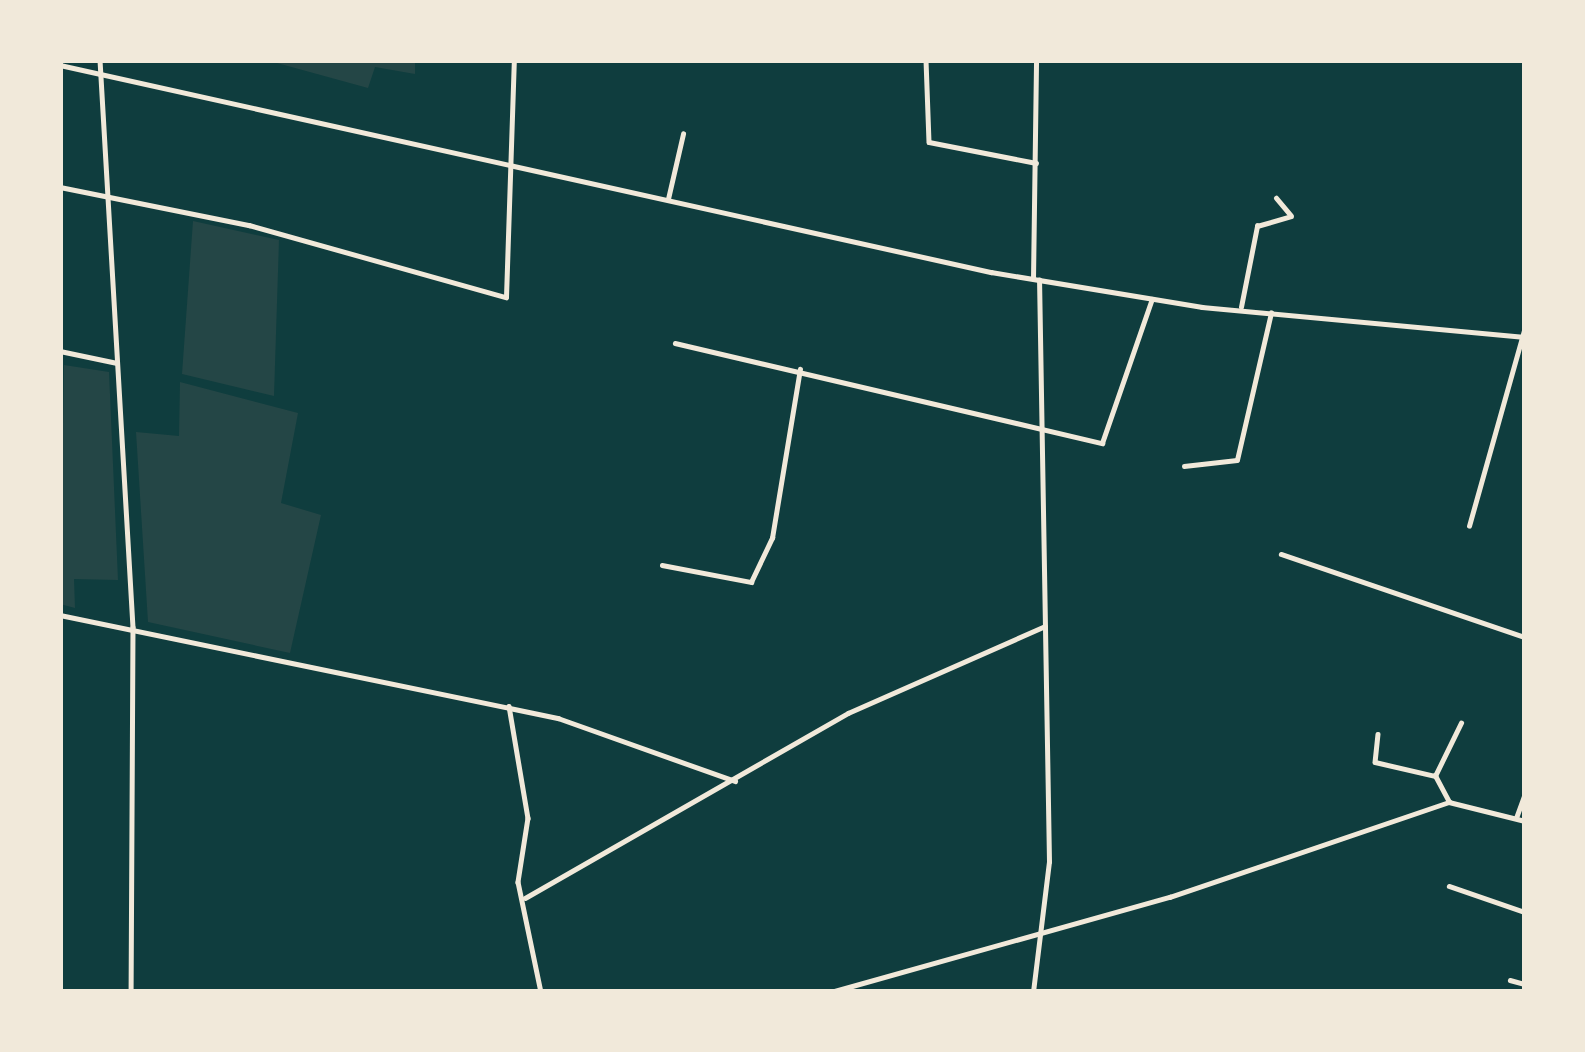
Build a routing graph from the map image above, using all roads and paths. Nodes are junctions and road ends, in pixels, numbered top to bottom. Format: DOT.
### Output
graph roads {
  1 [pos="100,60"];
  2 [pos="514,60"];
  3 [pos="926,60"];
  4 [pos="1036,60"];
  5 [pos="60,65"];
  6 [pos="101,73"];
  7 [pos="683,134"];
  8 [pos="513,162"];
  9 [pos="1036,163"];
  10 [pos="60,187"];
  11 [pos="108,198"];
  12 [pos="1276,198"];
  13 [pos="668,199"];
  14 [pos="1036,280"];
  15 [pos="1152,299"];
  16 [pos="1241,310"];
  17 [pos="1270,313"];
  18 [pos="1525,327"];
  19 [pos="1514,335"];
  20 [pos="1525,337"];
  21 [pos="675,343"];
  22 [pos="60,351"];
  23 [pos="117,363"];
  24 [pos="800,369"];
  25 [pos="1040,424"];
  26 [pos="1184,466"];
  27 [pos="1469,526"];
  28 [pos="1281,554"];
  29 [pos="662,565"];
  30 [pos="60,614"];
  31 [pos="1045,626"];
  32 [pos="133,627"];
  33 [pos="1525,637"];
  34 [pos="509,706"];
  35 [pos="1461,723"];
  36 [pos="1378,734"];
  37 [pos="1435,776"];
  38 [pos="735,781"];
  39 [pos="1525,794"];
  40 [pos="1449,802"];
  41 [pos="1516,818"];
  42 [pos="1525,820"];
  43 [pos="1449,886"];
  44 [pos="525,898"];
  45 [pos="1525,912"];
  46 [pos="1045,926"];
  47 [pos="1510,980"];
  48 [pos="1525,984"];
  49 [pos="130,992"];
  50 [pos="541,992"];
  51 [pos="831,992"];
  52 [pos="1033,992"];
  1 -- 6 [label="street"];
  2 -- 8 [label="street"];
  3 -- 9 [label="street"];
  4 -- 9 [label="street"];
  5 -- 6 [label="street"];
  6 -- 8 [label="street"];
  6 -- 11 [label="street"];
  7 -- 13 [label="street"];
  8 -- 11 [label="street"];
  8 -- 13 [label="street"];
  9 -- 14 [label="street"];
  10 -- 11 [label="street"];
  11 -- 23 [label="street"];
  12 -- 16 [label="street"];
  13 -- 14 [label="street"];
  14 -- 15 [label="street"];
  14 -- 25 [label="street"];
  15 -- 16 [label="street"];
  15 -- 25 [label="street"];
  16 -- 17 [label="street"];
  17 -- 19 [label="street"];
  17 -- 26 [label="street"];
  18 -- 19 [label="street"];
  19 -- 20 [label="street"];
  19 -- 27 [label="street"];
  21 -- 24 [label="street"];
  22 -- 23 [label="street"];
  23 -- 32 [label="street"];
  24 -- 25 [label="street"];
  24 -- 29 [label="street"];
  25 -- 31 [label="street"];
  28 -- 33 [label="street"];
  30 -- 32 [label="street"];
  31 -- 38 [label="street"];
  31 -- 46 [label="street"];
  32 -- 34 [label="street"];
  32 -- 49 [label="street"];
  34 -- 38 [label="street"];
  34 -- 44 [label="street"];
  35 -- 37 [label="street"];
  36 -- 37 [label="street"];
  37 -- 40 [label="street"];
  38 -- 44 [label="street"];
  39 -- 41 [label="street"];
  40 -- 41 [label="street"];
  40 -- 46 [label="street"];
  41 -- 42 [label="street"];
  43 -- 45 [label="street"];
  44 -- 50 [label="street"];
  46 -- 51 [label="street"];
  46 -- 52 [label="street"];
  47 -- 48 [label="street"];
}
